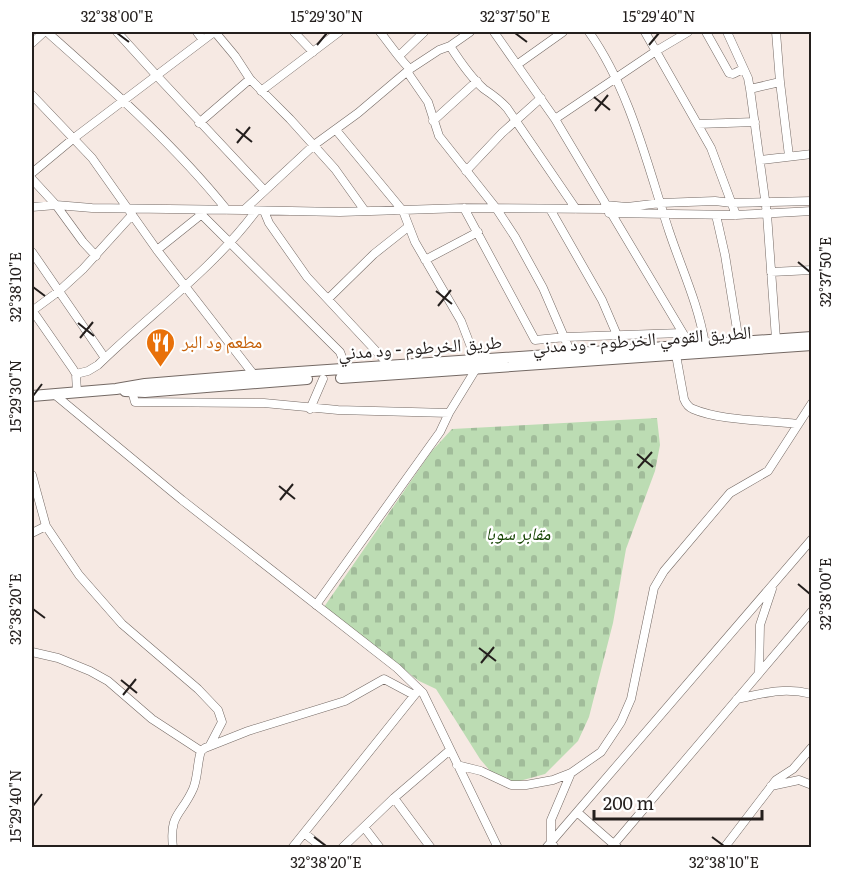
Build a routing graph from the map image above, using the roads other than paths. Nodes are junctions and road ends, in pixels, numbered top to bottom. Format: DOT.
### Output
graph roads {
  1 [pos="46,32"];
  2 [pos="117,32"];
  3 [pos="197,32"];
  4 [pos="215,32"];
  5 [pos="294,32"];
  6 [pos="339,32"];
  7 [pos="380,32"];
  8 [pos="424,32"];
  9 [pos="470,32"];
  10 [pos="494,32"];
  11 [pos="563,32"];
  12 [pos="591,32"];
  13 [pos="645,32"];
  14 [pos="688,32"];
  15 [pos="706,32"];
  16 [pos="727,32"];
  17 [pos="776,32"];
  18 [pos="203,40"];
  19 [pos="32,43"];
  20 [pos="450,46"];
  21 [pos="656,51"];
  22 [pos="313,52"];
  23 [pos="400,55"];
  24 [pos="518,64"];
  25 [pos="410,69"];
  26 [pos="743,69"];
  27 [pos="156,76"];
  28 [pos="616,77"];
  29 [pos="250,79"];
  30 [pos="477,81"];
  31 [pos="780,82"];
  32 [pos="750,89"];
  33 [pos="261,91"];
  34 [pos="32,95"];
  35 [pos="541,98"];
  36 [pos="124,100"];
  37 [pos="555,119"];
  38 [pos="517,120"];
  39 [pos="433,121"];
  40 [pos="755,122"];
  41 [pos="199,123"];
  42 [pos="698,124"];
  43 [pos="336,130"];
  44 [pos="74,138"];
  45 [pos="314,145"];
  46 [pos="812,154"];
  47 [pos="789,156"];
  48 [pos="760,160"];
  49 [pos="466,171"];
  50 [pos="32,173"];
  51 [pos="32,179"];
  52 [pos="264,190"];
  53 [pos="812,201"];
  54 [pos="661,203"];
  55 [pos="732,203"];
  56 [pos="765,203"];
  57 [pos="56,205"];
  58 [pos="32,207"];
  59 [pos="464,208"];
  60 [pos="496,208"];
  61 [pos="550,209"];
  62 [pos="576,209"];
  63 [pos="607,209"];
  64 [pos="227,210"];
  65 [pos="244,210"];
  66 [pos="260,211"];
  67 [pos="365,211"];
  68 [pos="403,211"];
  69 [pos="812,211"];
  70 [pos="130,212"];
  71 [pos="200,212"];
  72 [pos="664,213"];
  73 [pos="766,214"];
  74 [pos="716,215"];
  75 [pos="736,215"];
  76 [pos="408,227"];
  77 [pos="478,232"];
  78 [pos="230,241"];
  79 [pos="157,250"];
  80 [pos="32,252"];
  81 [pos="96,256"];
  82 [pos="425,260"];
  83 [pos="812,270"];
  84 [pos="771,272"];
  85 [pos="184,286"];
  86 [pos="59,291"];
  87 [pos="328,298"];
  88 [pos="32,310"];
  89 [pos="682,333"];
  90 [pos="617,334"];
  91 [pos="638,334"];
  92 [pos="566,337"];
  93 [pos="812,338"];
  94 [pos="776,339"];
  95 [pos="739,342"];
  96 [pos="705,344"];
  97 [pos="690,345"];
  98 [pos="812,345"];
  99 [pos="641,348"];
  100 [pos="571,353"];
  101 [pos="676,355"];
  102 [pos="105,358"];
  103 [pos="476,364"];
  104 [pos="390,366"];
  105 [pos="346,370"];
  106 [pos="76,374"];
  107 [pos="254,375"];
  108 [pos="323,379"];
  109 [pos="131,389"];
  110 [pos="77,392"];
  111 [pos="54,394"];
  112 [pos="32,396"];
  113 [pos="812,403"];
  114 [pos="310,409"];
  115 [pos="449,413"];
  116 [pos="796,424"];
  117 [pos="32,475"];
  118 [pos="46,526"];
  119 [pos="32,533"];
  120 [pos="812,539"];
  121 [pos="775,582"];
  122 [pos="316,605"];
  123 [pos="812,611"];
  124 [pos="32,652"];
  125 [pos="759,672"];
  126 [pos="417,692"];
  127 [pos="812,694"];
  128 [pos="736,700"];
  129 [pos="210,746"];
  130 [pos="812,747"];
  131 [pos="450,750"];
  132 [pos="201,751"];
  133 [pos="457,765"];
  134 [pos="571,773"];
  135 [pos="812,785"];
  136 [pos="771,786"];
  137 [pos="394,798"];
  138 [pos="577,812"];
  139 [pos="364,826"];
  140 [pos="304,833"];
  141 [pos="295,846"];
  142 [pos="550,846"];
  143 [pos="616,846"];
  144 [pos="173,848"];
  145 [pos="323,848"];
  146 [pos="342,848"];
  147 [pos="380,848"];
  148 [pos="431,848"];
  149 [pos="498,848"];
  150 [pos="724,848"];
  1 -- 19 [label="street"];
  1 -- 36 [label="street"];
  2 -- 27 [label="street"];
  3 -- 18 [label="street"];
  4 -- 18 [label="street"];
  4 -- 29 [label="street"];
  5 -- 22 [label="street"];
  6 -- 22 [label="street"];
  7 -- 23 [label="street"];
  8 -- 23 [label="street"];
  9 -- 20 [label="street"];
  10 -- 24 [label="street"];
  11 -- 24 [label="street"];
  12 -- 28 [label="street"];
  13 -- 21 [label="street"];
  14 -- 21 [label="street"];
  15 -- 26 [label="street"];
  16 -- 26 [label="street"];
  17 -- 31 [label="street"];
  18 -- 27 [label="street"];
  20 -- 25 [label="street"];
  20 -- 30 [label="street"];
  21 -- 28 [label="street"];
  21 -- 42 [label="street"];
  22 -- 33 [label="street"];
  23 -- 25 [label="street"];
  24 -- 35 [label="street"];
  25 -- 39 [label="street"];
  25 -- 43 [label="street"];
  26 -- 32 [label="street"];
  27 -- 36 [label="street"];
  27 -- 41 [label="street"];
  28 -- 37 [label="street"];
  28 -- 54 [label="street"];
  29 -- 33 [label="street"];
  29 -- 41 [label="street"];
  30 -- 38 [label="street"];
  30 -- 39 [label="street"];
  31 -- 32 [label="street"];
  31 -- 47 [label="street"];
  32 -- 40 [label="street"];
  33 -- 45 [label="street"];
  34 -- 44 [label="street"];
  35 -- 37 [label="street"];
  35 -- 38 [label="street"];
  36 -- 44 [label="street"];
  36 -- 64 [label="street"];
  37 -- 63 [label="street"];
  38 -- 49 [label="street"];
  38 -- 62 [label="street"];
  39 -- 49 [label="street"];
  40 -- 42 [label="street"];
  40 -- 48 [label="street"];
  41 -- 52 [label="street"];
  42 -- 55 [label="street"];
  43 -- 45 [label="street"];
  43 -- 68 [label="street"];
  44 -- 50 [label="street"];
  44 -- 70 [label="street"];
  45 -- 52 [label="street"];
  45 -- 67 [label="street"];
  46 -- 47 [label="street"];
  47 -- 48 [label="street"];
  48 -- 56 [label="street"];
  49 -- 60 [label="street"];
  51 -- 57 [label="street"];
  52 -- 65 [label="street"];
  53 -- 56 [label="street"];
  54 -- 55 [label="street"];
  54 -- 63 [label="street"];
  54 -- 72 [label="street"];
  55 -- 56 [label="street"];
  55 -- 75 [label="street"];
  56 -- 73 [label="street"];
  57 -- 58 [label="street"];
  57 -- 70 [label="street"];
  57 -- 81 [label="street"];
  59 -- 60 [label="street"];
  59 -- 68 [label="street"];
  59 -- 77 [label="street"];
  60 -- 61 [label="street"];
  60 -- 92 [label="street"];
  61 -- 62 [label="street"];
  61 -- 90 [label="street"];
  62 -- 63 [label="street"];
  63 -- 72 [label="street"];
  63 -- 89 [label="street"];
  64 -- 65 [label="street"];
  64 -- 71 [label="street"];
  65 -- 66 [label="street"];
  66 -- 67 [label="street"];
  66 -- 78 [label="street"];
  66 -- 87 [label="street"];
  67 -- 68 [label="street"];
  68 -- 76 [label="street"];
  69 -- 73 [label="street"];
  70 -- 71 [label="street"];
  70 -- 79 [label="street"];
  70 -- 81 [label="street"];
  71 -- 78 [label="street"];
  71 -- 79 [label="street"];
  72 -- 74 [label="street"];
  72 -- 96 [label="street"];
  73 -- 75 [label="street"];
  73 -- 84 [label="street"];
  74 -- 75 [label="street"];
  74 -- 95 [label="street"];
  76 -- 82 [label="street"];
  76 -- 87 [label="street"];
  77 -- 82 [label="street"];
  77 -- 92 [label="street"];
  78 -- 85 [label="street"];
  78 -- 105 [label="street"];
  79 -- 85 [label="street"];
  80 -- 86 [label="street"];
  81 -- 86 [label="street"];
  82 -- 103 [label="street"];
  83 -- 84 [label="street"];
  84 -- 94 [label="street"];
  85 -- 102 [label="street"];
  85 -- 107 [label="street"];
  86 -- 88 [label="street"];
  86 -- 102 [label="street"];
  87 -- 104 [label="street"];
  88 -- 106 [label="street"];
  89 -- 91 [label="street"];
  89 -- 97 [label="street"];
  90 -- 91 [label="street"];
  90 -- 92 [label="street"];
  91 -- 99 [label="street"];
  92 -- 100 [label="street"];
  93 -- 94 [label="highway, طريق الخرطوم - ود مدني"];
  94 -- 95 [label="highway, طريق الخرطوم - ود مدني"];
  95 -- 96 [label="highway, طريق الخرطوم - ود مدني"];
  96 -- 97 [label="highway, طريق الخرطوم - ود مدني"];
  97 -- 99 [label="highway, طريق الخرطوم - ود مدني"];
  98 -- 101 [label="highway, الطريق القومي الخرطوم - ود مدني"];
  99 -- 100 [label="highway, طريق الخرطوم - ود مدني"];
  100 -- 103 [label="highway, طريق الخرطوم - ود مدني"];
  101 -- 103 [label="highway, الطريق القومي الخرطوم - ود مدني"];
  101 -- 116 [label="street"];
  102 -- 106 [label="street"];
  103 -- 104 [label="highway, طريق الخرطوم - ود مدني"];
  103 -- 108 [label="highway, الطريق القومي الخرطوم - ود مدني"];
  103 -- 115 [label="street"];
  104 -- 105 [label="highway, طريق الخرطوم - ود مدني"];
  105 -- 107 [label="highway, طريق الخرطوم - ود مدني"];
  106 -- 110 [label="street"];
  107 -- 109 [label="highway, طريق الخرطوم - ود مدني"];
  108 -- 109 [label="highway, الطريق القومي الخرطوم - ود مدني"];
  108 -- 114 [label="street"];
  109 -- 110 [label="highway, الطريق القومي الخرطوم - ود مدني"];
  109 -- 114 [label="street"];
  110 -- 111 [label="highway"];
  111 -- 112 [label="highway"];
  111 -- 122 [label="street"];
  113 -- 116 [label="street"];
  114 -- 115 [label="street"];
  115 -- 122 [label="street"];
  116 -- 134 [label="street"];
  117 -- 118 [label="street"];
  118 -- 119 [label="street"];
  118 -- 129 [label="street"];
  120 -- 121 [label="street"];
  121 -- 125 [label="street"];
  121 -- 138 [label="street"];
  122 -- 126 [label="street"];
  123 -- 125 [label="street"];
  124 -- 132 [label="street"];
  125 -- 128 [label="street"];
  126 -- 129 [label="street"];
  126 -- 131 [label="street"];
  126 -- 140 [label="street"];
  127 -- 128 [label="street"];
  128 -- 143 [label="street"];
  129 -- 132 [label="street"];
  130 -- 136 [label="street"];
  131 -- 133 [label="street"];
  131 -- 137 [label="street"];
  132 -- 144 [label="street"];
  133 -- 134 [label="street"];
  133 -- 149 [label="street"];
  134 -- 142 [label="street"];
  135 -- 136 [label="street"];
  136 -- 150 [label="street"];
  137 -- 139 [label="street"];
  137 -- 148 [label="street"];
  138 -- 142 [label="street"];
  138 -- 143 [label="street"];
  139 -- 146 [label="street"];
  139 -- 147 [label="street"];
  140 -- 141 [label="street"];
  140 -- 145 [label="street"];
}
